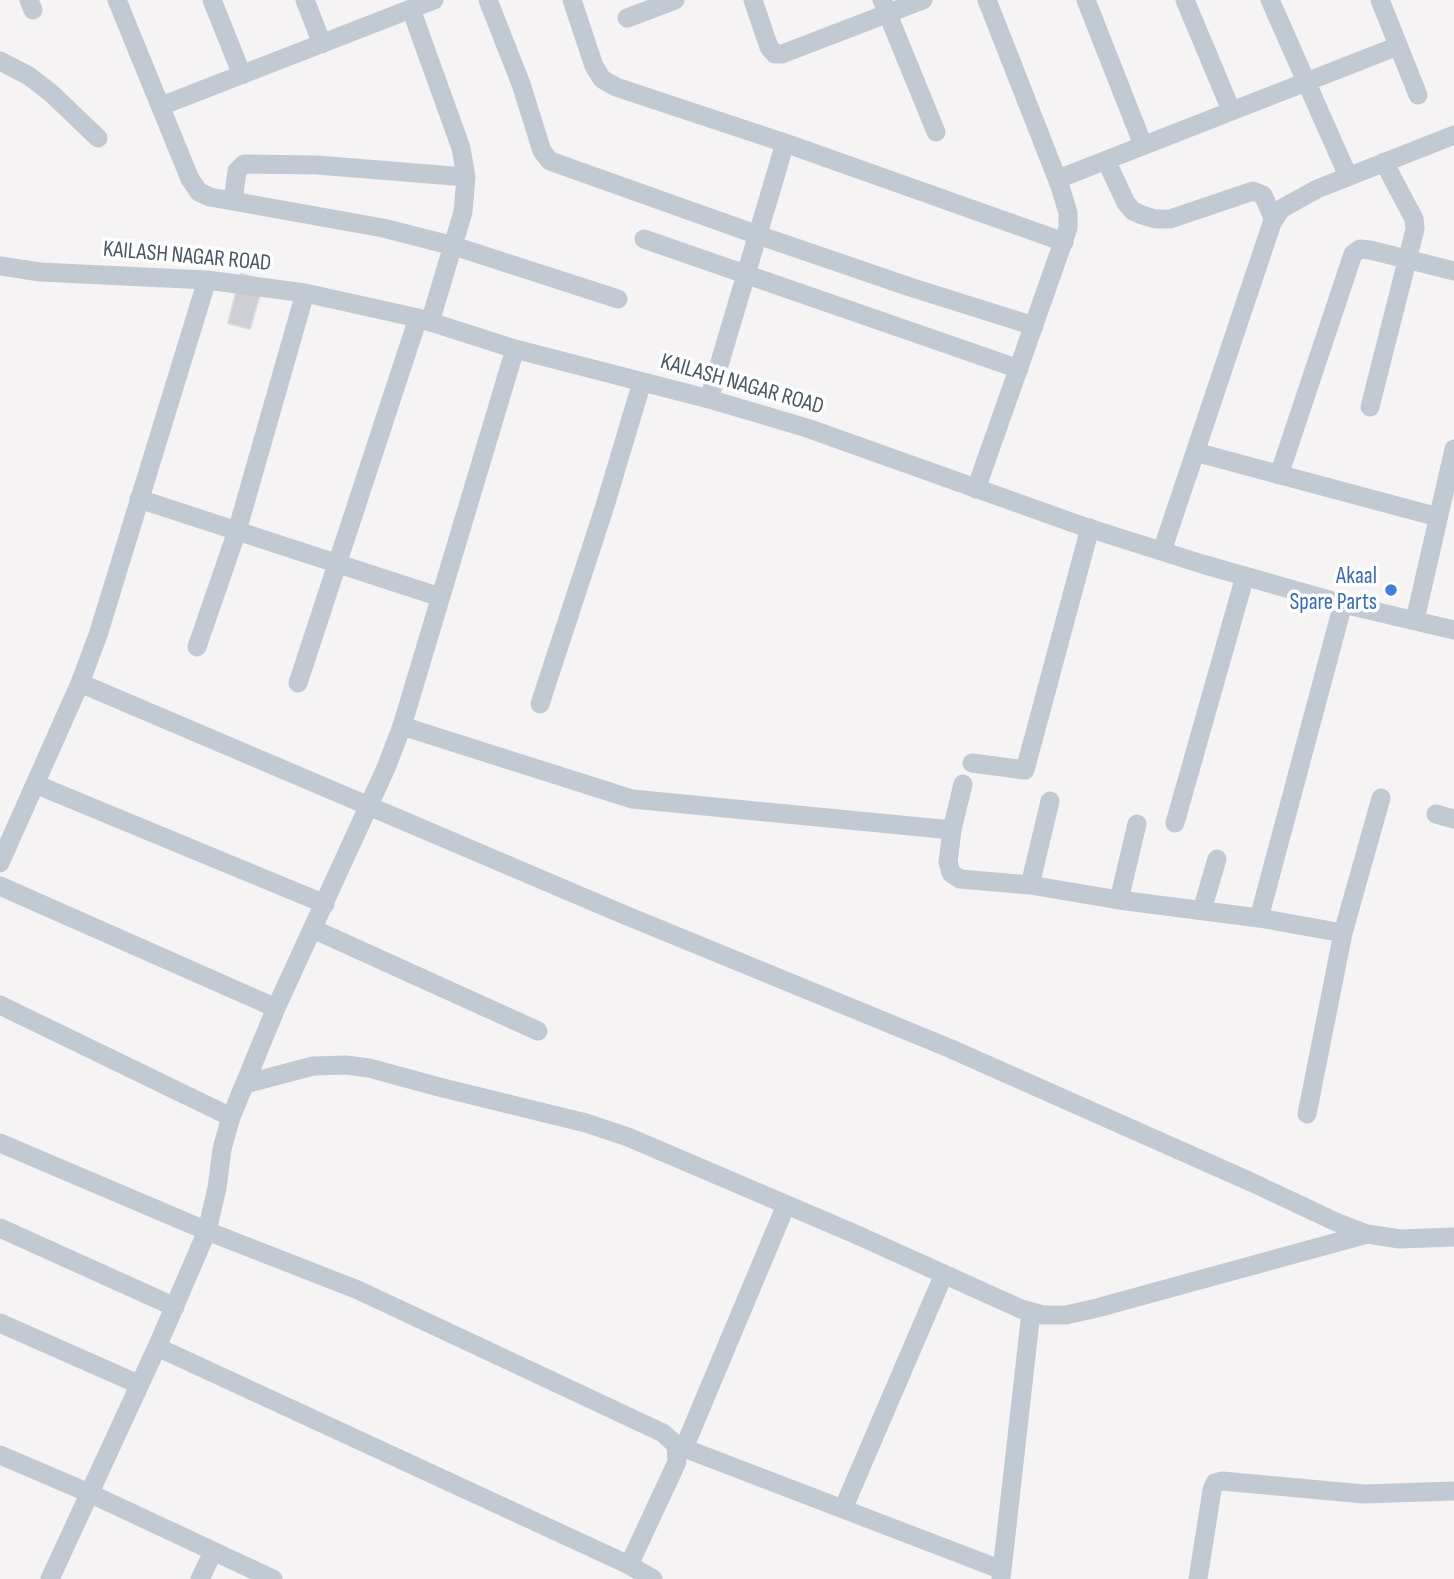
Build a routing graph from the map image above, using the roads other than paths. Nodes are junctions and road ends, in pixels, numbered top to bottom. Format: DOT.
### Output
graph roads {
  1 [pos="117,0"];
  2 [pos="212,0"];
  3 [pos="305,0"];
  4 [pos="434,0"];
  5 [pos="488,0"];
  6 [pos="572,0"];
  7 [pos="676,0"];
  8 [pos="753,0"];
  9 [pos="923,0"];
  10 [pos="987,0"];
  11 [pos="1086,0"];
  12 [pos="1185,0"];
  13 [pos="1270,0"];
  14 [pos="1380,0"];
  15 [pos="885,7"];
  16 [pos="411,9"];
  17 [pos="627,18"];
  18 [pos="322,44"];
  19 [pos="1398,46"];
  20 [pos="0,61"];
  21 [pos="243,75"];
  22 [pos="1305,82"];
  23 [pos="1418,95"];
  24 [pos="161,106"];
  25 [pos="1231,110"];
  26 [pos="936,132"];
  27 [pos="1454,135"];
  28 [pos="97,138"];
  29 [pos="785,143"];
  30 [pos="1143,145"];
  31 [pos="1106,160"];
  32 [pos="1384,162"];
  33 [pos="466,177"];
  34 [pos="1348,177"];
  35 [pos="1058,179"];
  36 [pos="233,201"];
  37 [pos="1274,220"];
  38 [pos="758,235"];
  39 [pos="644,239"];
  40 [pos="1064,242"];
  41 [pos="454,246"];
  42 [pos="1408,260"];
  43 [pos="0,266"];
  44 [pos="1454,271"];
  45 [pos="746,275"];
  46 [pos="207,280"];
  47 [pos="305,293"];
  48 [pos="618,299"];
  49 [pos="424,320"];
  50 [pos="1034,326"];
  51 [pos="515,349"];
  52 [pos="1019,369"];
  53 [pos="642,382"];
  54 [pos="709,399"];
  55 [pos="1370,407"];
  56 [pos="1454,449"];
  57 [pos="1195,452"];
  58 [pos="1279,475"];
  59 [pos="976,489"];
  60 [pos="139,499"];
  61 [pos="1438,517"];
  62 [pos="1090,528"];
  63 [pos="237,531"];
  64 [pos="1162,551"];
  65 [pos="338,565"];
  66 [pos="1245,576"];
  67 [pos="440,597"];
  68 [pos="1343,604"];
  69 [pos="1415,620"];
  70 [pos="1454,630"];
  71 [pos="197,648"];
  72 [pos="80,683"];
  73 [pos="298,683"];
  74 [pos="540,704"];
  75 [pos="402,726"];
  76 [pos="972,763"];
  77 [pos="35,784"];
  78 [pos="963,784"];
  79 [pos="1381,799"];
  80 [pos="1050,802"];
  81 [pos="369,807"];
  82 [pos="1175,823"];
  83 [pos="1137,824"];
  84 [pos="952,830"];
  85 [pos="1217,859"];
  86 [pos="0,863"];
  87 [pos="1030,885"];
  88 [pos="0,886"];
  89 [pos="1119,900"];
  90 [pos="325,904"];
  91 [pos="1202,910"];
  92 [pos="1259,918"];
  93 [pos="313,929"];
  94 [pos="1343,933"];
  95 [pos="0,1005"];
  96 [pos="276,1008"];
  97 [pos="537,1031"];
  98 [pos="245,1084"];
  99 [pos="1307,1114"];
  100 [pos="231,1117"];
  101 [pos="0,1143"];
  102 [pos="786,1205"];
  103 [pos="0,1228"];
  104 [pos="207,1231"];
  105 [pos="1367,1234"];
  106 [pos="1454,1237"];
  107 [pos="944,1274"];
  108 [pos="175,1307"];
  109 [pos="1031,1312"];
  110 [pos="0,1323"];
  111 [pos="157,1347"];
  112 [pos="138,1384"];
  113 [pos="680,1447"];
  114 [pos="0,1455"];
  115 [pos="1454,1490"];
  116 [pos="89,1493"];
  117 [pos="843,1509"];
  118 [pos="213,1552"];
  119 [pos="629,1565"];
  120 [pos="1002,1574"];
  121 [pos="50,1579"];
  122 [pos="200,1579"];
  123 [pos="273,1579"];
  124 [pos="653,1579"];
  125 [pos="1198,1579"];
  1 -- 24 [label="street"];
  2 -- 21 [label="street"];
  3 -- 18 [label="street"];
  4 -- 16 [label="street"];
  5 -- 38 [label="street"];
  6 -- 29 [label="street"];
  7 -- 17 [label="street"];
  8 -- 15 [label="street"];
  9 -- 15 [label="street"];
  10 -- 35 [label="street"];
  11 -- 30 [label="street"];
  12 -- 25 [label="street"];
  13 -- 22 [label="street"];
  14 -- 19 [label="street"];
  15 -- 26 [label="street"];
  16 -- 18 [label="street"];
  16 -- 33 [label="street"];
  18 -- 21 [label="street"];
  19 -- 22 [label="street"];
  19 -- 23 [label="street"];
  20 -- 28 [label="street"];
  21 -- 24 [label="street"];
  22 -- 25 [label="street"];
  22 -- 34 [label="street"];
  24 -- 36 [label="street"];
  25 -- 30 [label="street"];
  27 -- 32 [label="street"];
  29 -- 38 [label="street"];
  29 -- 40 [label="street"];
  30 -- 31 [label="street"];
  31 -- 35 [label="street"];
  31 -- 37 [label="street"];
  32 -- 34 [label="street"];
  32 -- 42 [label="street"];
  33 -- 36 [label="street"];
  33 -- 41 [label="street"];
  34 -- 37 [label="street"];
  35 -- 40 [label="street"];
  36 -- 41 [label="street"];
  37 -- 57 [label="street"];
  38 -- 45 [label="street"];
  38 -- 50 [label="street"];
  39 -- 45 [label="street"];
  40 -- 50 [label="street"];
  41 -- 48 [label="street"];
  41 -- 49 [label="street"];
  42 -- 44 [label="street"];
  42 -- 55 [label="street"];
  42 -- 58 [label="street"];
  43 -- 46 [label="street, KAILASH NAGAR ROAD"];
  45 -- 52 [label="street"];
  45 -- 54 [label="street"];
  46 -- 47 [label="street, KAILASH NAGAR ROAD"];
  46 -- 60 [label="street"];
  47 -- 49 [label="street, KAILASH NAGAR ROAD"];
  47 -- 63 [label="street"];
  49 -- 51 [label="street, KAILASH NAGAR ROAD"];
  49 -- 65 [label="street"];
  50 -- 52 [label="street"];
  51 -- 53 [label="street, KAILASH NAGAR ROAD"];
  51 -- 67 [label="street"];
  52 -- 59 [label="street"];
  53 -- 54 [label="street, KAILASH NAGAR ROAD"];
  53 -- 74 [label="street"];
  54 -- 59 [label="street, KAILASH NAGAR ROAD"];
  56 -- 61 [label="street"];
  57 -- 58 [label="street"];
  57 -- 64 [label="street"];
  58 -- 61 [label="street"];
  59 -- 62 [label="street, KAILASH NAGAR ROAD"];
  60 -- 63 [label="street"];
  60 -- 72 [label="street"];
  61 -- 69 [label="street"];
  62 -- 64 [label="street, KAILASH NAGAR ROAD"];
  62 -- 76 [label="street"];
  63 -- 65 [label="street"];
  63 -- 71 [label="street"];
  64 -- 66 [label="street, KAILASH NAGAR ROAD"];
  65 -- 67 [label="street"];
  65 -- 73 [label="street"];
  66 -- 68 [label="street, KAILASH NAGAR ROAD"];
  66 -- 82 [label="street"];
  67 -- 75 [label="street"];
  68 -- 69 [label="street, KAILASH NAGAR ROAD"];
  68 -- 92 [label="street"];
  69 -- 70 [label="street, KAILASH NAGAR ROAD"];
  72 -- 77 [label="street"];
  72 -- 81 [label="street"];
  75 -- 81 [label="street"];
  75 -- 84 [label="street"];
  77 -- 86 [label="street"];
  77 -- 90 [label="street"];
  78 -- 84 [label="street"];
  79 -- 94 [label="street"];
  80 -- 87 [label="street"];
  81 -- 90 [label="street"];
  81 -- 105 [label="street"];
  83 -- 89 [label="street"];
  84 -- 87 [label="street"];
  85 -- 91 [label="street"];
  87 -- 89 [label="street"];
  88 -- 96 [label="street"];
  89 -- 91 [label="street"];
  90 -- 93 [label="street"];
  91 -- 92 [label="street"];
  92 -- 94 [label="street"];
  93 -- 96 [label="street"];
  93 -- 97 [label="street"];
  94 -- 99 [label="street"];
  95 -- 100 [label="street"];
  96 -- 98 [label="street"];
  98 -- 100 [label="street"];
  98 -- 102 [label="street"];
  100 -- 104 [label="street"];
  101 -- 104 [label="street"];
  102 -- 107 [label="street"];
  102 -- 113 [label="street"];
  103 -- 108 [label="street"];
  104 -- 108 [label="street"];
  104 -- 113 [label="street"];
  105 -- 106 [label="street"];
  105 -- 109 [label="street"];
  107 -- 109 [label="street"];
  107 -- 117 [label="street"];
  108 -- 111 [label="street"];
  109 -- 120 [label="street"];
  110 -- 112 [label="street"];
  111 -- 112 [label="street"];
  111 -- 119 [label="street"];
  112 -- 116 [label="street"];
  113 -- 117 [label="street"];
  113 -- 119 [label="street"];
  114 -- 116 [label="street"];
  115 -- 125 [label="street"];
  116 -- 118 [label="street"];
  116 -- 121 [label="street"];
  117 -- 120 [label="street"];
  118 -- 122 [label="street"];
  118 -- 123 [label="street"];
  119 -- 124 [label="street"];
}
